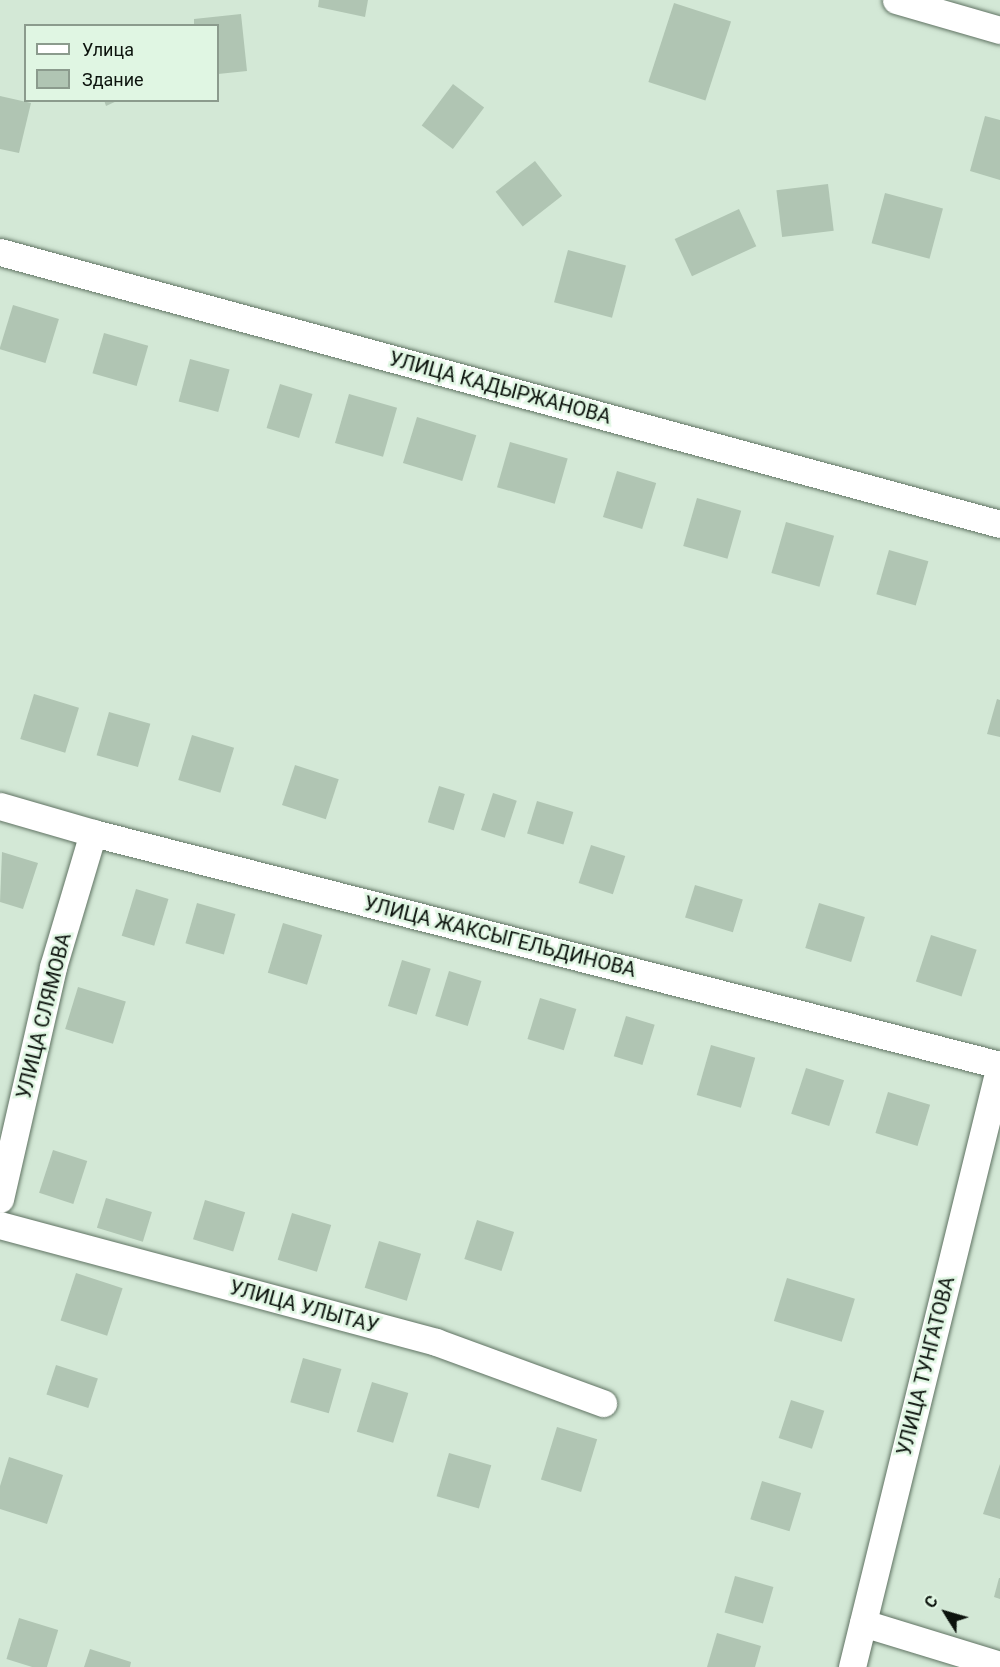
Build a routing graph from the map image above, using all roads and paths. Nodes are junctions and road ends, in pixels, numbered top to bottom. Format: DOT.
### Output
graph roads {
  1 [pos="896,0"];
  2 [pos="1000,30"];
  3 [pos="0,252"];
  4 [pos="1000,524"];
  5 [pos="0,806"];
  6 [pos="93,833"];
  7 [pos="1000,1065"];
  8 [pos="0,1200"];
  9 [pos="0,1225"];
  10 [pos="603,1403"];
  11 [pos="863,1623"];
  12 [pos="1000,1665"];
  13 [pos="852,1667"];
  1 -- 2 [label="street"];
  3 -- 4 [label="street, УЛИЦА КАДЫРЖАНОВА"];
  5 -- 6 [label="street, УЛИЦА ЖАКСЫГЕЛЬДИНОВА"];
  6 -- 7 [label="street, УЛИЦА ЖАКСЫГЕЛЬДИНОВА"];
  6 -- 8 [label="street, УЛИЦА СЛЯМОВА"];
  7 -- 11 [label="street, УЛИЦА ТУНГАТОВА"];
  9 -- 10 [label="street, УЛИЦА УЛЫТАУ"];
  11 -- 12 [label="street"];
  11 -- 13 [label="street, УЛИЦА ТУНГАТОВА"];
}
